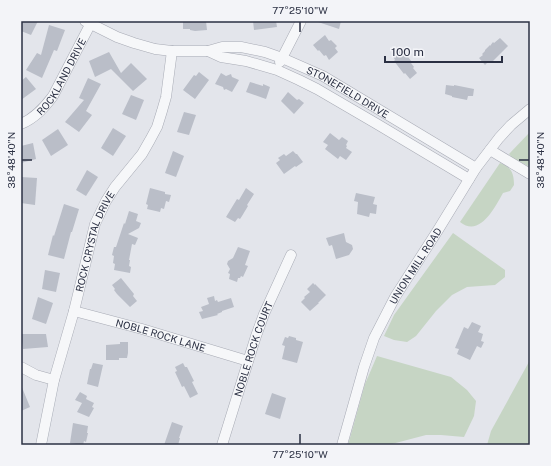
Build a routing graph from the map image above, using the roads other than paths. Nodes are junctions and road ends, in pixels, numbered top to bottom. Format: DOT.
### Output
graph roads {
  1 [pos="301,21"];
  2 [pos="89,22"];
  3 [pos="172,51"];
  4 [pos="208,51"];
  5 [pos="282,58"];
  6 [pos="277,70"];
  7 [pos="530,109"];
  8 [pos="21,124"];
  9 [pos="490,150"];
  10 [pos="476,168"];
  11 [pos="530,174"];
  12 [pos="469,179"];
  13 [pos="291,255"];
  14 [pos="74,311"];
  15 [pos="248,361"];
  16 [pos="21,367"];
  17 [pos="54,380"];
  18 [pos="41,445"];
  19 [pos="222,445"];
  20 [pos="342,445"];
  1 -- 5 [label="street"];
  2 -- 3 [label="street, STONEFIELD DRIVE"];
  2 -- 8 [label="street, ROCKLAND DRIVE"];
  3 -- 4 [label="street, STONEFIELD DRIVE"];
  3 -- 14 [label="street, ROCK CRYSTAL DRIVE"];
  4 -- 5 [label="street, STONEFIELD DRIVE"];
  4 -- 6 [label="street, STONEFIELD DRIVE"];
  5 -- 6 [label="street"];
  5 -- 10 [label="street, STONEFIELD DRIVE"];
  6 -- 12 [label="street, STONEFIELD DRIVE"];
  7 -- 9 [label="street, UNION MILL ROAD"];
  9 -- 10 [label="street, UNION MILL ROAD"];
  9 -- 11 [label="street"];
  10 -- 12 [label="street, UNION MILL ROAD"];
  12 -- 20 [label="street, UNION MILL ROAD"];
  13 -- 15 [label="street, NOBLE ROCK COURT"];
  14 -- 15 [label="street, NOBLE ROCK LANE"];
  14 -- 17 [label="street, ROCK CRYSTAL DRIVE"];
  15 -- 19 [label="street, NOBLE ROCK COURT"];
  16 -- 17 [label="street"];
  17 -- 18 [label="street, ROCK CRYSTAL DRIVE"];
}
